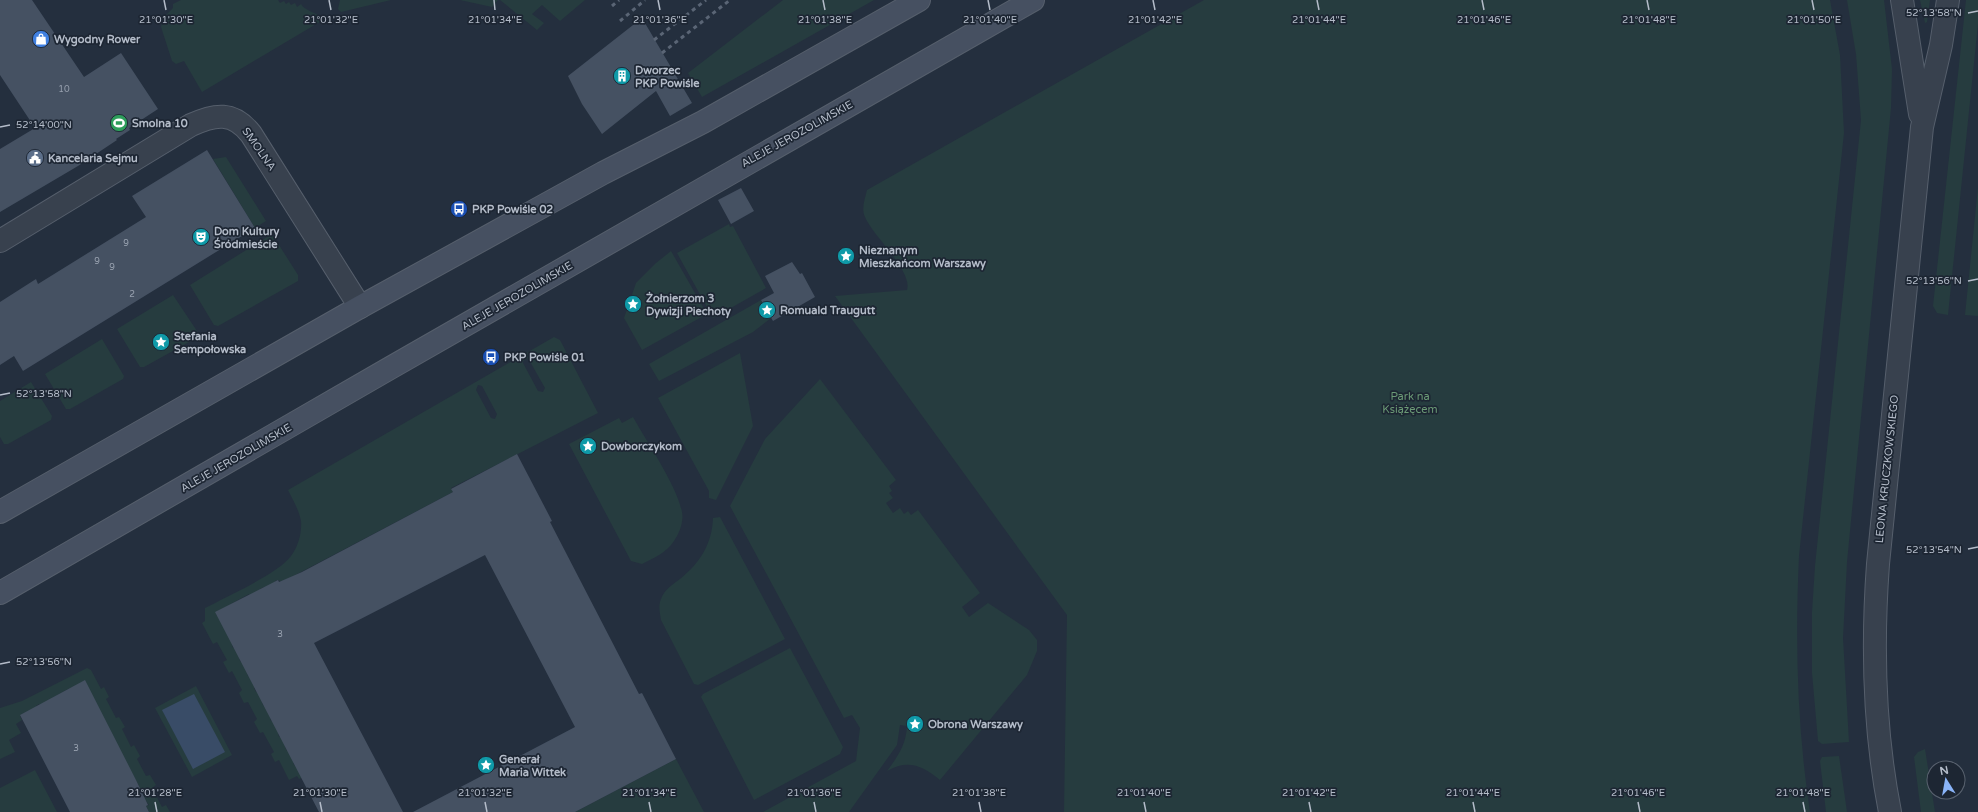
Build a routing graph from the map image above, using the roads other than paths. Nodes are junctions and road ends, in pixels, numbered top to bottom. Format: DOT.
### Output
graph roads {
  1 [pos="919,0"];
  2 [pos="1033,0"];
  3 [pos="1902,0"];
  4 [pos="1948,0"];
  5 [pos="1922,127"];
  6 [pos="0,242"];
  7 [pos="360,307"];
  8 [pos="0,512"];
  9 [pos="0,593"];
  10 [pos="1890,812"];
  1 -- 7 [label="main road"];
  2 -- 9 [label="main road, ALEJE JEROZOLIMSKIE"];
  3 -- 5 [label="street, LEONA KRUCZKOWSKIEGO"];
  4 -- 5 [label="street, LEONA KRUCZKOWSKIEGO"];
  5 -- 10 [label="street, LEONA KRUCZKOWSKIEGO"];
  6 -- 7 [label="street, SMOLNA"];
  7 -- 8 [label="main road"];
}
